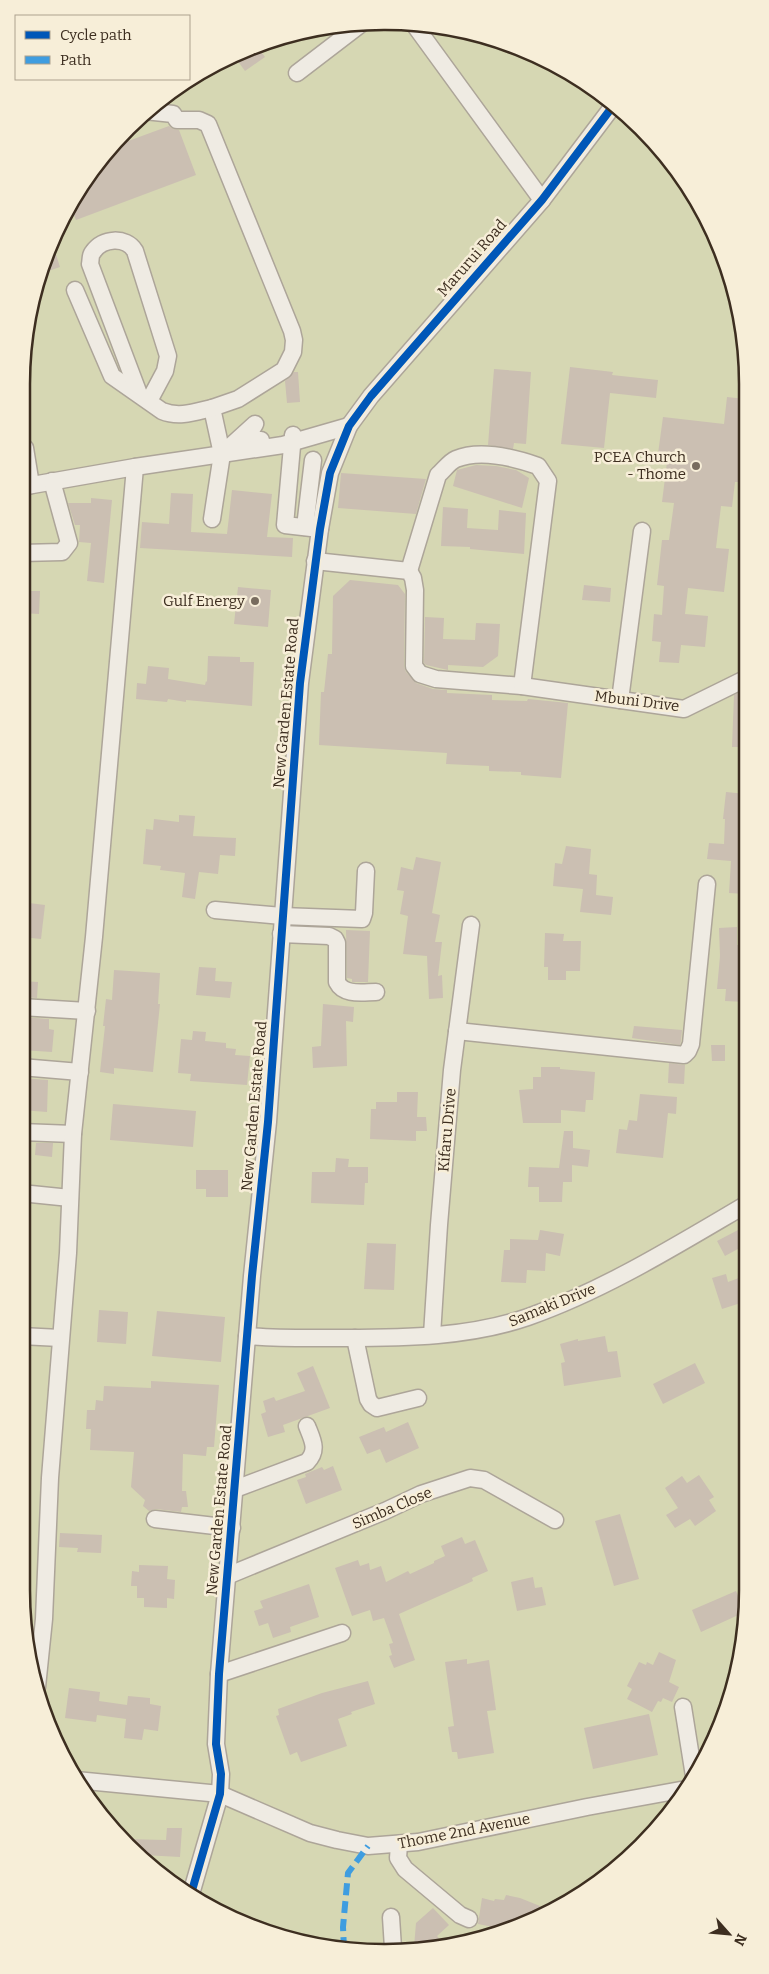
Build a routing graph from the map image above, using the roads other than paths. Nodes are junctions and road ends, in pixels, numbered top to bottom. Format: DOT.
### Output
graph roads {
  1 [pos="351,32"];
  2 [pos="420,32"];
  3 [pos="297,73"];
  4 [pos="609,111"];
  5 [pos="158,112"];
  6 [pos="542,200"];
  7 [pos="75,290"];
  8 [pos="144,398"];
  9 [pos="212,408"];
  10 [pos="349,426"];
  11 [pos="290,446"];
  12 [pos="222,454"];
  13 [pos="313,460"];
  14 [pos="135,467"];
  15 [pos="330,473"];
  16 [pos="52,481"];
  17 [pos="30,485"];
  18 [pos="212,519"];
  19 [pos="312,528"];
  20 [pos="642,531"];
  21 [pos="30,554"];
  22 [pos="316,561"];
  23 [pos="409,571"];
  24 [pos="739,682"];
  25 [pos="522,686"];
  26 [pos="620,700"];
  27 [pos="366,871"];
  28 [pos="707,884"];
  29 [pos="215,910"];
  30 [pos="282,916"];
  31 [pos="472,925"];
  32 [pos="281,934"];
  33 [pos="376,992"];
  34 [pos="30,1008"];
  35 [pos="87,1011"];
  36 [pos="457,1031"];
  37 [pos="30,1068"];
  38 [pos="80,1072"];
  39 [pos="30,1132"];
  40 [pos="73,1134"];
  41 [pos="30,1194"];
  42 [pos="70,1198"];
  43 [pos="739,1208"];
  44 [pos="432,1335"];
  45 [pos="30,1336"];
  46 [pos="247,1336"];
  47 [pos="60,1338"];
  48 [pos="355,1338"];
  49 [pos="418,1398"];
  50 [pos="307,1426"];
  51 [pos="235,1489"];
  52 [pos="155,1519"];
  53 [pos="555,1520"];
  54 [pos="232,1528"];
  55 [pos="227,1576"];
  56 [pos="342,1633"];
  57 [pos="39,1668"];
  58 [pos="219,1674"];
  59 [pos="683,1707"];
  60 [pos="692,1766"];
  61 [pos="87,1781"];
  62 [pos="676,1791"];
  63 [pos="220,1794"];
  64 [pos="399,1845"];
  65 [pos="193,1887"];
  66 [pos="391,1917"];
  67 [pos="469,1919"];
  68 [pos="393,1944"];
  1 -- 3 [label="street"];
  2 -- 6 [label="street"];
  4 -- 6 [label="street, Marurui Road"];
  5 -- 9 [label="street"];
  6 -- 10 [label="street, Marurui Road"];
  7 -- 8 [label="street"];
  8 -- 8 [label="street"];
  8 -- 9 [label="street"];
  9 -- 12 [label="street"];
  10 -- 11 [label="street"];
  10 -- 15 [label="street, New Garden Estate Road"];
  11 -- 12 [label="street"];
  11 -- 12 [label="street"];
  11 -- 13 [label="street"];
  11 -- 19 [label="street"];
  12 -- 14 [label="street"];
  12 -- 18 [label="street"];
  13 -- 15 [label="street"];
  13 -- 19 [label="street"];
  14 -- 16 [label="street"];
  14 -- 35 [label="street"];
  15 -- 19 [label="street, New Garden Estate Road"];
  16 -- 17 [label="street"];
  16 -- 21 [label="street"];
  19 -- 22 [label="street, New Garden Estate Road"];
  20 -- 26 [label="street"];
  22 -- 23 [label="street"];
  22 -- 30 [label="street, New Garden Estate Road"];
  23 -- 25 [label="street, Mbuni Drive"];
  23 -- 25 [label="street"];
  24 -- 26 [label="street, Mbuni Drive"];
  25 -- 26 [label="street, Mbuni Drive"];
  27 -- 30 [label="street"];
  28 -- 36 [label="street"];
  29 -- 30 [label="street"];
  30 -- 32 [label="street, New Garden Estate Road"];
  31 -- 36 [label="street, Kifaru Drive"];
  32 -- 33 [label="street"];
  32 -- 46 [label="street, New Garden Estate Road"];
  34 -- 35 [label="street"];
  35 -- 38 [label="street"];
  36 -- 44 [label="street, Kifaru Drive"];
  37 -- 38 [label="street"];
  38 -- 40 [label="street"];
  39 -- 40 [label="street"];
  40 -- 42 [label="street"];
  41 -- 42 [label="street"];
  42 -- 47 [label="street"];
  43 -- 44 [label="street, Samaki Drive"];
  44 -- 48 [label="street, Samaki Drive"];
  45 -- 47 [label="street"];
  46 -- 48 [label="street, Samaki Drive"];
  46 -- 51 [label="street, New Garden Estate Road"];
  47 -- 57 [label="street"];
  48 -- 49 [label="street"];
  50 -- 51 [label="street"];
  51 -- 54 [label="street, New Garden Estate Road"];
  52 -- 54 [label="street"];
  53 -- 55 [label="street, Simba Close"];
  54 -- 55 [label="street, New Garden Estate Road"];
  55 -- 58 [label="street, New Garden Estate Road"];
  56 -- 58 [label="street"];
  58 -- 63 [label="street, New Garden Estate Road"];
  59 -- 60 [label="street"];
  61 -- 63 [label="street, Thome 2nd Avenue"];
  62 -- 64 [label="street, Thome 2nd Avenue"];
  63 -- 64 [label="street, Thome 2nd Avenue"];
  63 -- 65 [label="street, New Garden Estate Road"];
  64 -- 67 [label="street"];
  66 -- 68 [label="street"];
}
